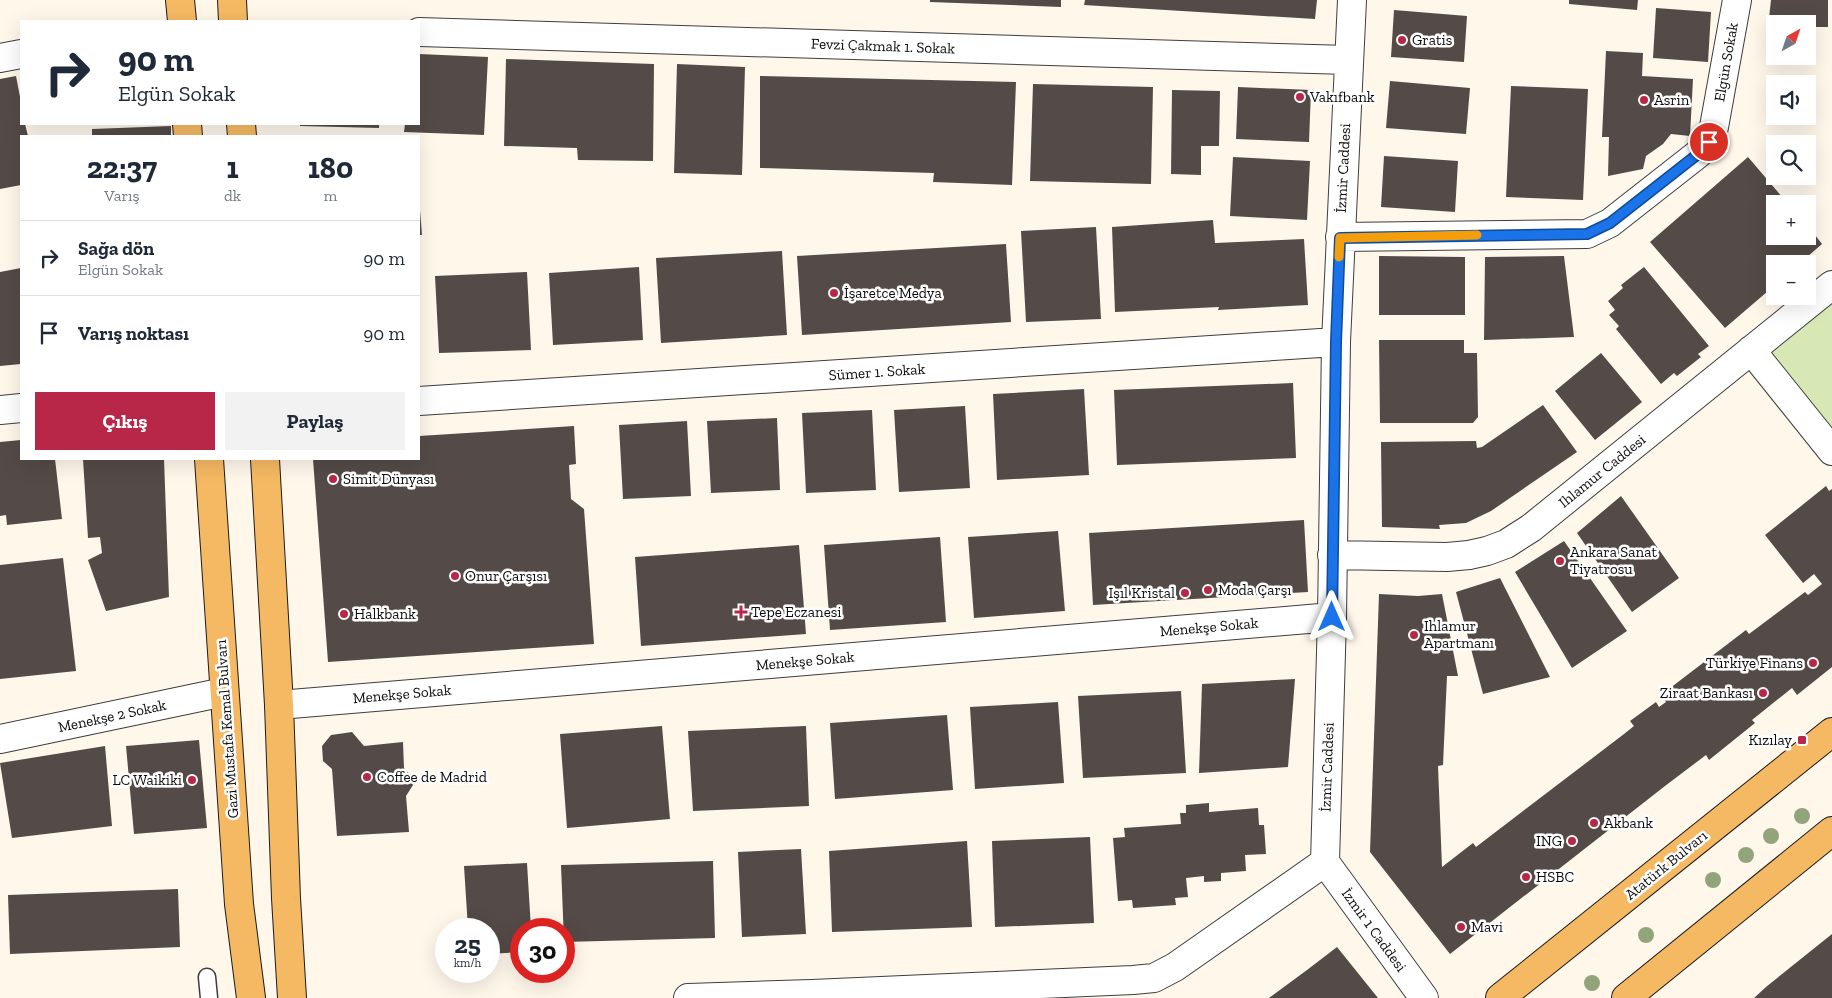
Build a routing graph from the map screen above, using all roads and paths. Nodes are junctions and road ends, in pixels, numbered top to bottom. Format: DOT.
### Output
graph roads {
  1 [pos="180,0"];
  2 [pos="232,0"];
  3 [pos="1352,0"];
  4 [pos="1738,0"];
  5 [pos="182,20"];
  6 [pos="233,20"];
  7 [pos="420,32"];
  8 [pos="20,54"];
  9 [pos="0,58"];
  10 [pos="1348,60"];
  11 [pos="1340,238"];
  12 [pos="1832,285"];
  13 [pos="1336,342"];
  14 [pos="1751,350"];
  15 [pos="420,401"];
  16 [pos="20,408"];
  17 [pos="0,410"];
  18 [pos="1832,451"];
  19 [pos="209,460"];
  20 [pos="265,460"];
  21 [pos="1332,555"];
  22 [pos="1332,617"];
  23 [pos="224,692"];
  24 [pos="279,704"];
  25 [pos="1832,732"];
  26 [pos="0,739"];
  27 [pos="1832,831"];
  28 [pos="1324,862"];
  29 [pos="207,977"];
  30 [pos="209,998"];
  31 [pos="251,998"];
  32 [pos="292,998"];
  33 [pos="688,998"];
  34 [pos="1424,998"];
  35 [pos="1500,998"];
  36 [pos="1626,998"];
  1 -- 5 [label="main road"];
  2 -- 6 [label="main road"];
  3 -- 10 [label="street, İzmir Caddesi"];
  4 -- 11 [label="street, Elgün Sokak"];
  7 -- 10 [label="street, Fevzi Çakmak 1. Sokak"];
  8 -- 9 [label="street"];
  10 -- 11 [label="street, İzmir Caddesi"];
  11 -- 13 [label="street, İzmir Caddesi"];
  12 -- 14 [label="street, Ihlamur Caddesi"];
  13 -- 15 [label="street, Sümer 1. Sokak"];
  13 -- 21 [label="street, İzmir Caddesi"];
  14 -- 18 [label="street"];
  14 -- 21 [label="street, Ihlamur Caddesi"];
  16 -- 17 [label="street"];
  19 -- 23 [label="main road, Gazi Mustafa Kemal Bulvarı"];
  20 -- 24 [label="main road"];
  21 -- 22 [label="street, İzmir Caddesi"];
  22 -- 24 [label="street, Menekşe Sokak"];
  22 -- 28 [label="street, İzmir Caddesi"];
  23 -- 26 [label="street, Menekşe 2 Sokak"];
  23 -- 31 [label="main road, Gazi Mustafa Kemal Bulvarı"];
  24 -- 32 [label="main road"];
  25 -- 35 [label="main road, Atatürk Bulvarı"];
  27 -- 36 [label="main road"];
  28 -- 33 [label="street"];
  28 -- 34 [label="street, İzmir 1 Caddesi"];
  29 -- 30 [label="lane"];
}
